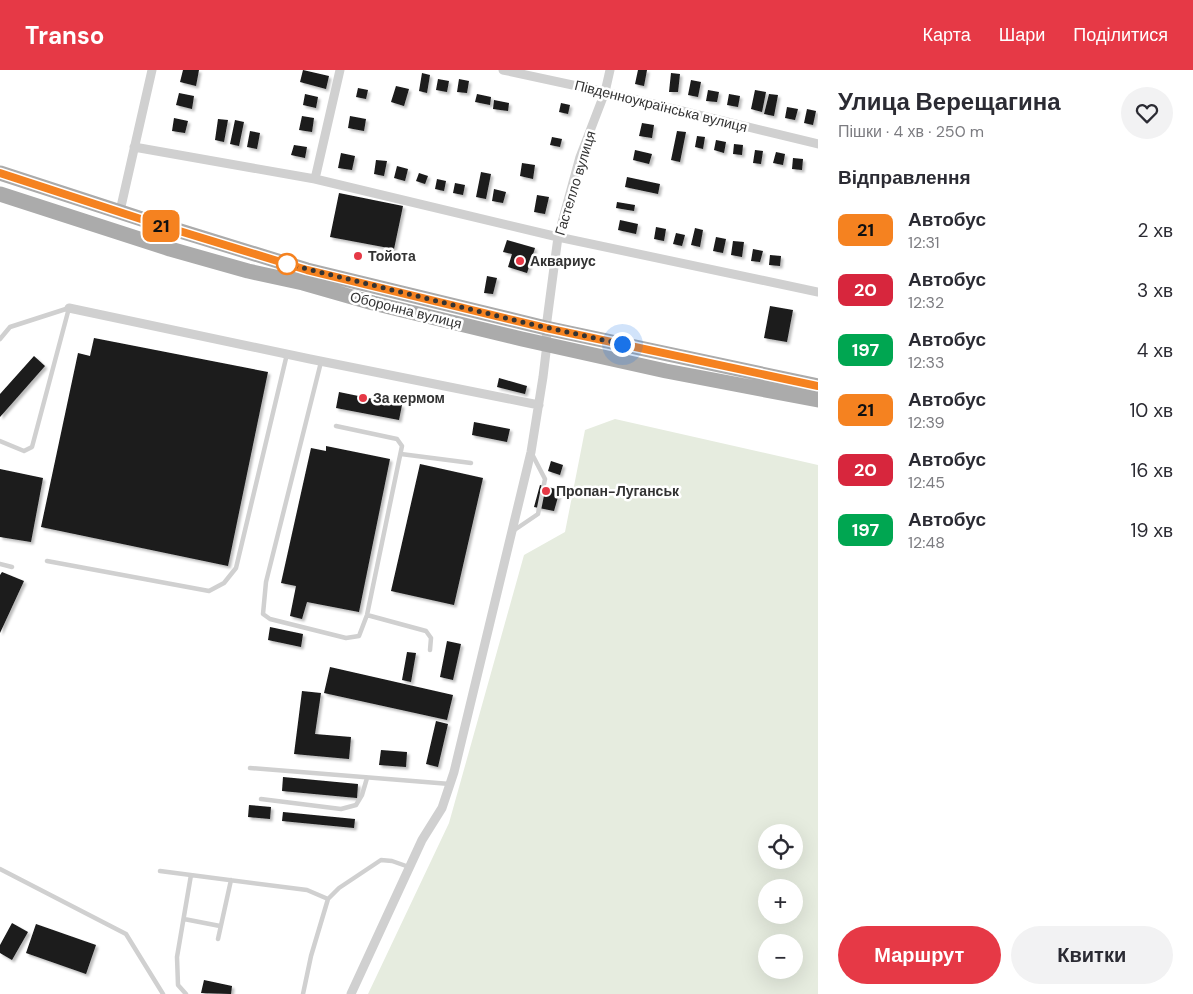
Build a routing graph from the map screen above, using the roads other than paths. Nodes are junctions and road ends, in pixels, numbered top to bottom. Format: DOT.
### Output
graph roads {
  1 [pos="152,70"];
  2 [pos="340,70"];
  3 [pos="503,70"];
  4 [pos="610,70"];
  5 [pos="606,92"];
  6 [pos="818,144"];
  7 [pos="134,147"];
  8 [pos="0,173"];
  9 [pos="315,179"];
  10 [pos="0,194"];
  11 [pos="120,211"];
  12 [pos="558,237"];
  13 [pos="818,292"];
  14 [pos="69,308"];
  15 [pos="546,328"];
  16 [pos="0,339"];
  17 [pos="546,344"];
  18 [pos="286,354"];
  19 [pos="321,362"];
  20 [pos="818,386"];
  21 [pos="818,400"];
  22 [pos="538,405"];
  23 [pos="336,426"];
  24 [pos="0,441"];
  25 [pos="531,452"];
  26 [pos="401,454"];
  27 [pos="471,463"];
  28 [pos="512,532"];
  29 [pos="47,561"];
  30 [pos="0,564"];
  31 [pos="12,567"];
  32 [pos="366,615"];
  33 [pos="430,650"];
  34 [pos="250,768"];
  35 [pos="367,778"];
  36 [pos="450,784"];
  37 [pos="261,799"];
  38 [pos="409,867"];
  39 [pos="0,869"];
  40 [pos="160,870"];
  41 [pos="191,875"];
  42 [pos="231,880"];
  43 [pos="328,899"];
  44 [pos="184,919"];
  45 [pos="220,926"];
  46 [pos="218,939"];
  47 [pos="163,994"];
  48 [pos="186,994"];
  49 [pos="303,994"];
  50 [pos="351,994"];
  1 -- 7 [label="street"];
  2 -- 9 [label="street"];
  3 -- 5 [label="street, Південноукраїнська вулиця"];
  4 -- 5 [label="street, Гастелло вулиця"];
  5 -- 6 [label="street, Південноукраїнська вулиця"];
  5 -- 12 [label="street, Гастелло вулиця"];
  7 -- 9 [label="street"];
  7 -- 11 [label="street"];
  8 -- 11 [label="main road, Оборонна вулиця"];
  9 -- 12 [label="street"];
  10 -- 17 [label="main road, Оборонна вулиця"];
  11 -- 15 [label="main road, Оборонна вулиця"];
  12 -- 13 [label="street"];
  12 -- 15 [label="street, Гастелло вулиця"];
  14 -- 16 [label="lane"];
  14 -- 18 [label="street"];
  14 -- 24 [label="lane"];
  15 -- 17 [label="street, Гастелло вулиця"];
  15 -- 20 [label="main road, Оборонна вулиця"];
  17 -- 21 [label="main road, Оборонна вулиця"];
  17 -- 22 [label="street, Гастелло вулиця"];
  18 -- 19 [label="street"];
  18 -- 29 [label="lane"];
  19 -- 22 [label="street"];
  19 -- 32 [label="lane"];
  22 -- 25 [label="street, Гастелло вулиця"];
  23 -- 26 [label="lane"];
  25 -- 28 [label="street, Гастелло вулиця"];
  25 -- 28 [label="lane"];
  26 -- 27 [label="lane"];
  26 -- 32 [label="lane"];
  28 -- 36 [label="street, Гастелло вулиця"];
  30 -- 31 [label="lane"];
  32 -- 33 [label="lane"];
  34 -- 35 [label="lane"];
  35 -- 36 [label="lane"];
  35 -- 37 [label="lane"];
  36 -- 38 [label="street, Гастелло вулиця"];
  38 -- 43 [label="lane"];
  38 -- 50 [label="street, Гастелло вулиця"];
  39 -- 47 [label="lane"];
  40 -- 41 [label="lane"];
  41 -- 42 [label="lane"];
  41 -- 44 [label="lane"];
  42 -- 43 [label="lane"];
  42 -- 45 [label="lane"];
  43 -- 49 [label="lane"];
  44 -- 45 [label="lane"];
  44 -- 48 [label="lane"];
  45 -- 46 [label="lane"];
}
